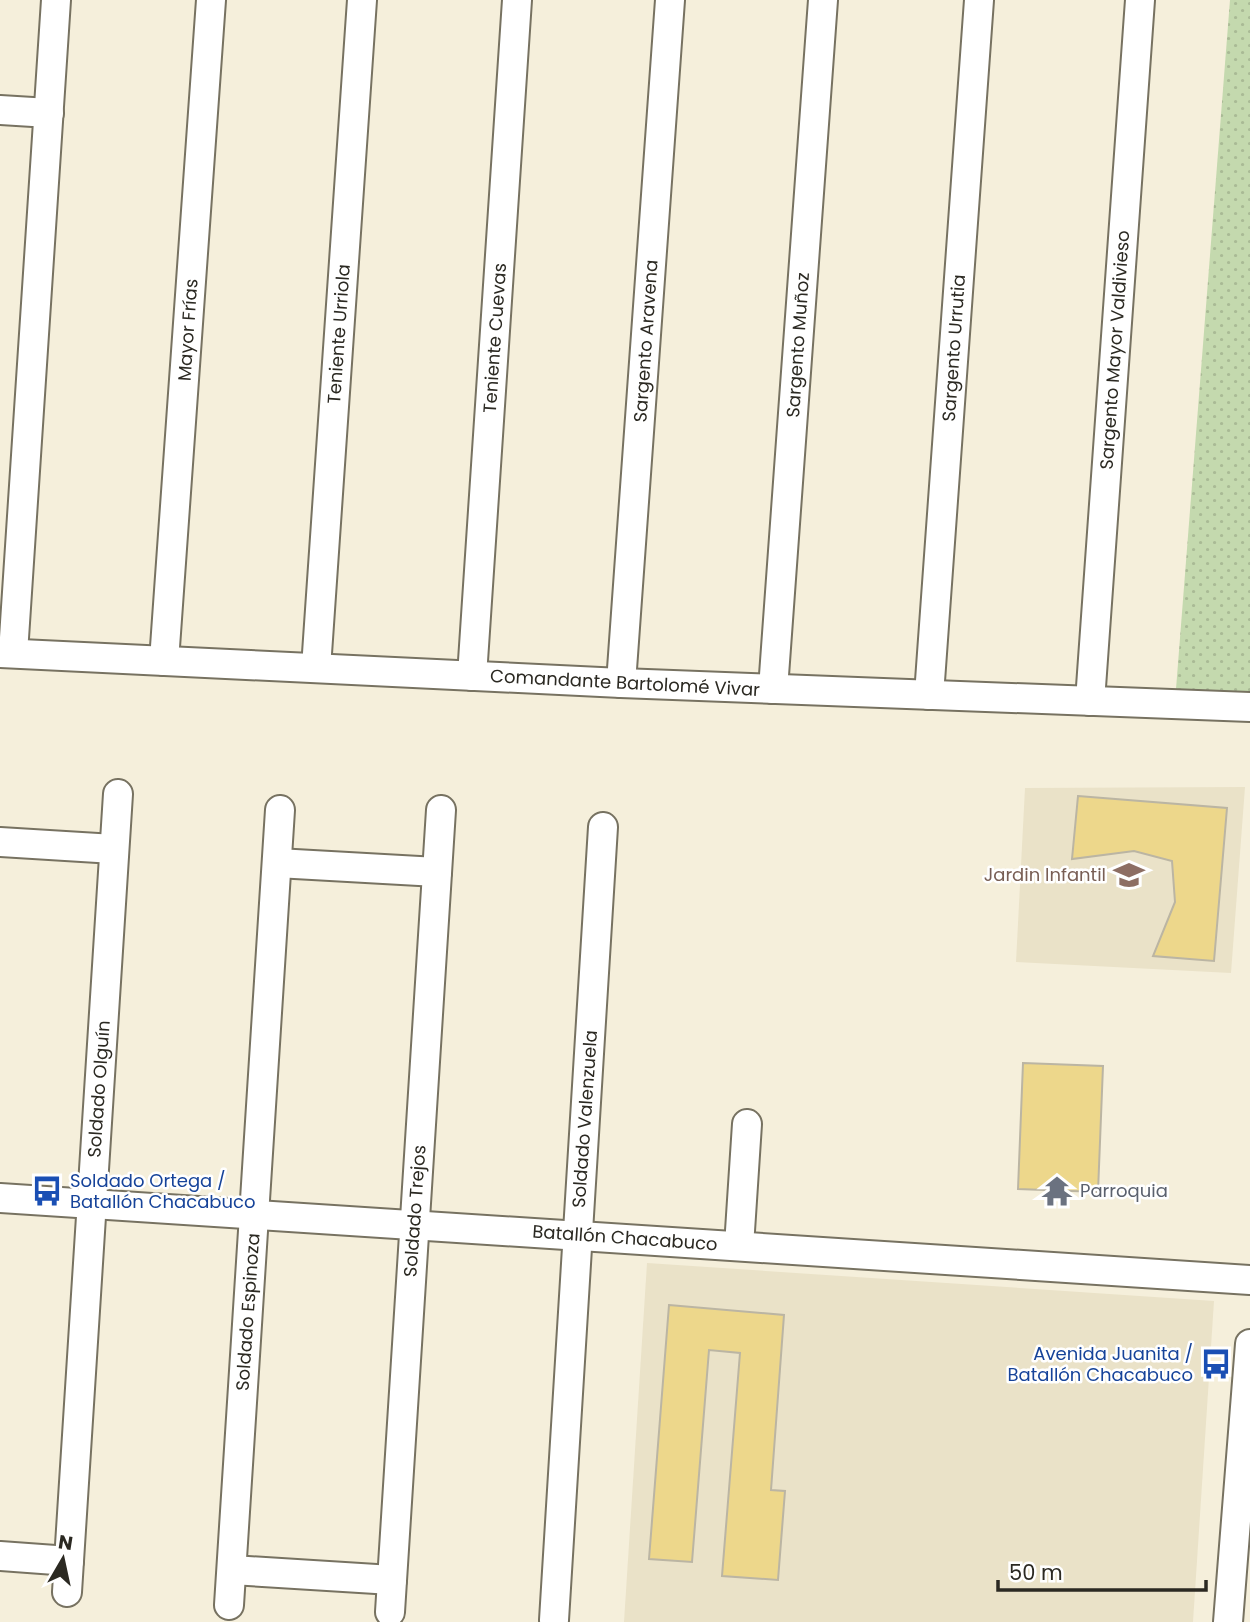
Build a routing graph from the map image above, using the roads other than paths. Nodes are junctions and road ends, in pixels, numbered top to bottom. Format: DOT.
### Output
graph roads {
  1 [pos="56,0"];
  2 [pos="211,0"];
  3 [pos="362,0"];
  4 [pos="517,0"];
  5 [pos="670,0"];
  6 [pos="823,0"];
  7 [pos="979,0"];
  8 [pos="1140,0"];
  9 [pos="0,110"];
  10 [pos="49,113"];
  11 [pos="12,492"];
  12 [pos="7,653"];
  13 [pos="164,661"];
  14 [pos="316,668"];
  15 [pos="472,676"];
  16 [pos="621,683"];
  17 [pos="773,689"];
  18 [pos="929,695"];
  19 [pos="1090,701"];
  20 [pos="1250,707"];
  21 [pos="118,794"];
  22 [pos="281,810"];
  23 [pos="441,810"];
  24 [pos="603,827"];
  25 [pos="0,842"];
  26 [pos="114,849"];
  27 [pos="277,863"];
  28 [pos="437,872"];
  29 [pos="747,1124"];
  30 [pos="0,1198"];
  31 [pos="92,1203"];
  32 [pos="255,1214"];
  33 [pos="414,1225"];
  34 [pos="578,1236"];
  35 [pos="738,1246"];
  36 [pos="1250,1280"];
  37 [pos="1250,1345"];
  38 [pos="0,1556"];
  39 [pos="69,1561"];
  40 [pos="232,1570"];
  41 [pos="392,1580"];
  42 [pos="67,1592"];
  43 [pos="229,1605"];
  44 [pos="390,1612"];
  45 [pos="554,1620"];
  46 [pos="1228,1622"];
  1 -- 10 [label="street"];
  2 -- 13 [label="street, Mayor Frías"];
  3 -- 14 [label="street, Teniente Urriola"];
  4 -- 15 [label="street, Teniente Cuevas"];
  5 -- 16 [label="street, Sargento Aravena"];
  6 -- 17 [label="street, Sargento Muñoz"];
  7 -- 18 [label="street, Sargento Urrutia"];
  8 -- 19 [label="street, Sargento Mayor Valdivieso"];
  9 -- 10 [label="street"];
  10 -- 11 [label="street"];
  11 -- 12 [label="street"];
  12 -- 13 [label="street, Comandante Bartolomé Vivar"];
  13 -- 14 [label="street, Comandante Bartolomé Vivar"];
  14 -- 15 [label="street, Comandante Bartolomé Vivar"];
  15 -- 16 [label="street, Comandante Bartolomé Vivar"];
  16 -- 17 [label="street, Comandante Bartolomé Vivar"];
  17 -- 18 [label="street, Comandante Bartolomé Vivar"];
  18 -- 19 [label="street, Comandante Bartolomé Vivar"];
  19 -- 20 [label="street, Comandante Bartolomé Vivar"];
  21 -- 26 [label="street, Soldado Olguín"];
  22 -- 27 [label="street, Soldado Espinoza"];
  23 -- 28 [label="street, Soldado Trejos"];
  24 -- 34 [label="street, Soldado Valenzuela"];
  25 -- 26 [label="street"];
  26 -- 31 [label="street, Soldado Olguín"];
  27 -- 28 [label="street"];
  27 -- 32 [label="street, Soldado Espinoza"];
  28 -- 33 [label="street, Soldado Trejos"];
  29 -- 35 [label="street"];
  30 -- 31 [label="street, Batallón Chacabuco"];
  31 -- 32 [label="street, Batallón Chacabuco"];
  31 -- 39 [label="street, Soldado Olguín"];
  32 -- 33 [label="street, Batallón Chacabuco"];
  32 -- 40 [label="street, Soldado Espinoza"];
  33 -- 34 [label="street, Batallón Chacabuco"];
  33 -- 41 [label="street, Soldado Trejos"];
  34 -- 35 [label="street, Batallón Chacabuco"];
  34 -- 45 [label="street, Soldado Valenzuela"];
  35 -- 36 [label="street, Batallón Chacabuco"];
  37 -- 46 [label="street"];
  38 -- 39 [label="street"];
  39 -- 42 [label="street, Soldado Olguín"];
  40 -- 41 [label="street"];
  40 -- 43 [label="street, Soldado Espinoza"];
  41 -- 44 [label="street, Soldado Trejos"];
}
